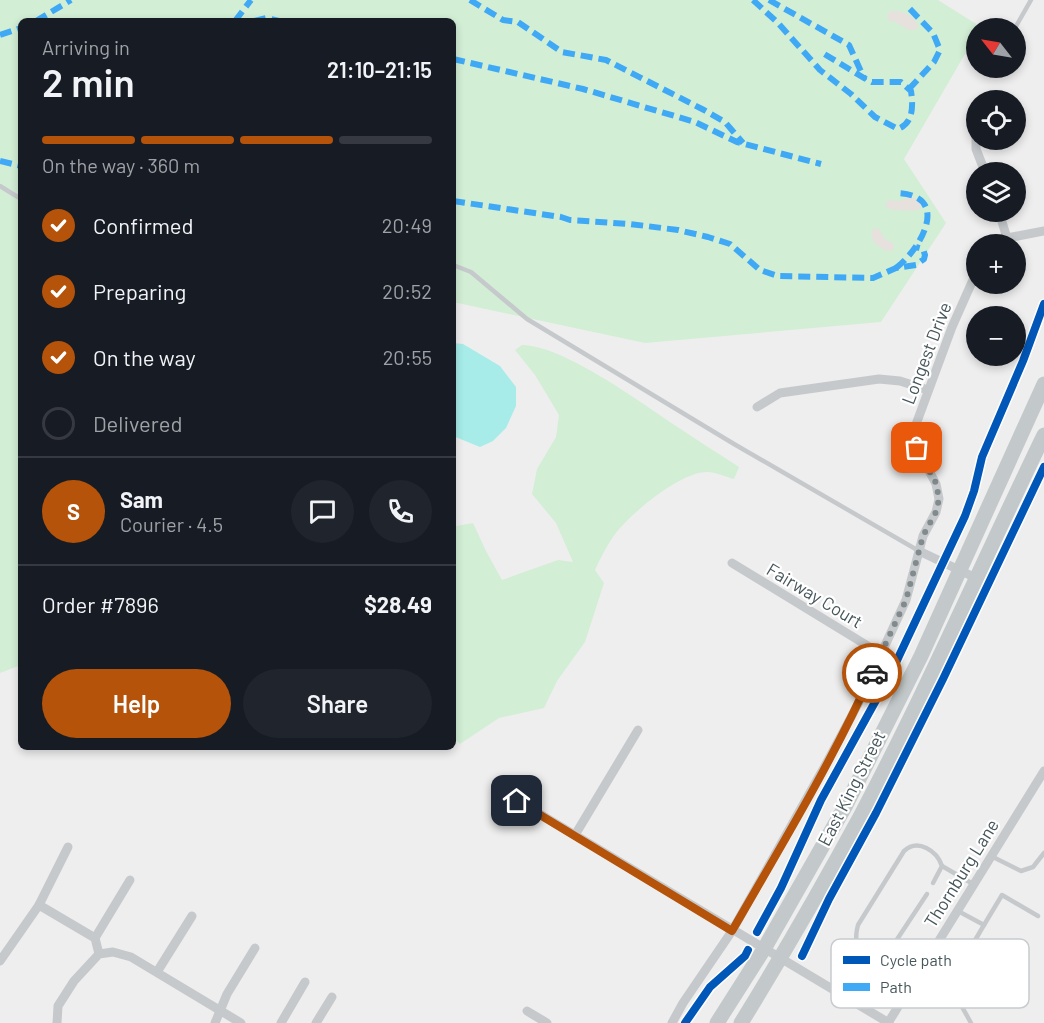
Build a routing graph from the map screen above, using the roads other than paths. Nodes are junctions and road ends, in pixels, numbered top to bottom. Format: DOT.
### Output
graph roads {
  1 [pos="1031,0"];
  2 [pos="1021,18"];
  3 [pos="0,186"];
  4 [pos="18,197"];
  5 [pos="1044,231"];
  6 [pos="1026,234"];
  7 [pos="456,267"];
  8 [pos="967,294"];
  9 [pos="1044,384"];
  10 [pos="928,390"];
  11 [pos="757,407"];
  12 [pos="1044,435"];
  13 [pos="919,551"];
  14 [pos="732,563"];
  15 [pos="959,569"];
  16 [pos="976,578"];
  17 [pos="880,654"];
  18 [pos="638,730"];
  19 [pos="1044,771"];
  20 [pos="498,789"];
  21 [pos="575,835"];
  22 [pos="68,847"];
  23 [pos="1044,853"];
  24 [pos="991,856"];
  25 [pos="942,866"];
  26 [pos="130,880"];
  27 [pos="933,883"];
  28 [pos="973,884"];
  29 [pos="927,894"];
  30 [pos="39,905"];
  31 [pos="957,910"];
  32 [pos="192,916"];
  33 [pos="1038,916"];
  34 [pos="984,925"];
  35 [pos="732,931"];
  36 [pos="95,938"];
  37 [pos="856,939"];
  38 [pos="897,939"];
  39 [pos="940,939"];
  40 [pos="976,939"];
  41 [pos="255,948"];
  42 [pos="764,949"];
  43 [pos="99,954"];
  44 [pos="781,959"];
  45 [pos="0,961"];
  46 [pos="158,972"];
  47 [pos="305,982"];
  48 [pos="831,989"];
  49 [pos="332,997"];
  50 [pos="863,1008"];
  51 [pos="898,1008"];
  52 [pos="963,1008"];
  53 [pos="220,1010"];
  54 [pos="527,1011"];
  55 [pos="57,1023"];
  56 [pos="215,1023"];
  57 [pos="241,1023"];
  58 [pos="281,1023"];
  59 [pos="316,1023"];
  60 [pos="547,1023"];
  61 [pos="672,1023"];
  62 [pos="717,1023"];
  63 [pos="741,1023"];
  64 [pos="889,1023"];
  65 [pos="971,1023"];
  1 -- 2 [label="lane"];
  3 -- 4 [label="lane"];
  5 -- 6 [label="street"];
  7 -- 13 [label="lane"];
  8 -- 10 [label="street, Longest Drive"];
  9 -- 15 [label="main road, East King Street"];
  10 -- 11 [label="street"];
  10 -- 13 [label="street, Longest Drive"];
  12 -- 16 [label="main road, East King Street"];
  13 -- 15 [label="street"];
  13 -- 17 [label="street, Longest Drive"];
  14 -- 17 [label="street, Fairway Court"];
  15 -- 16 [label="street"];
  15 -- 42 [label="main road, East King Street"];
  16 -- 44 [label="main road, East King Street"];
  17 -- 35 [label="street, Longest Drive"];
  18 -- 21 [label="street"];
  19 -- 24 [label="street, Thornburg Lane"];
  20 -- 21 [label="street"];
  21 -- 35 [label="street"];
  22 -- 30 [label="street"];
  23 -- 24 [label="lane"];
  24 -- 28 [label="street, Thornburg Lane"];
  25 -- 27 [label="lane"];
  25 -- 28 [label="lane"];
  25 -- 37 [label="lane"];
  26 -- 36 [label="street"];
  28 -- 31 [label="street, Thornburg Lane"];
  29 -- 38 [label="lane"];
  30 -- 36 [label="street"];
  30 -- 45 [label="street"];
  31 -- 34 [label="lane"];
  31 -- 39 [label="street, Thornburg Lane"];
  32 -- 46 [label="street"];
  33 -- 34 [label="lane"];
  34 -- 40 [label="lane"];
  35 -- 42 [label="street"];
  35 -- 61 [label="street, Longest Drive"];
  36 -- 43 [label="street"];
  41 -- 53 [label="street"];
  42 -- 44 [label="street"];
  42 -- 62 [label="main road, East King Street"];
  43 -- 46 [label="street"];
  43 -- 55 [label="street"];
  44 -- 48 [label="street"];
  44 -- 63 [label="main road, East King Street"];
  46 -- 53 [label="street"];
  47 -- 58 [label="street"];
  49 -- 59 [label="street"];
  50 -- 64 [label="street"];
  51 -- 64 [label="street, Thornburg Lane"];
  52 -- 65 [label="lane"];
  53 -- 56 [label="street"];
  53 -- 57 [label="street"];
  54 -- 60 [label="street"];
}
